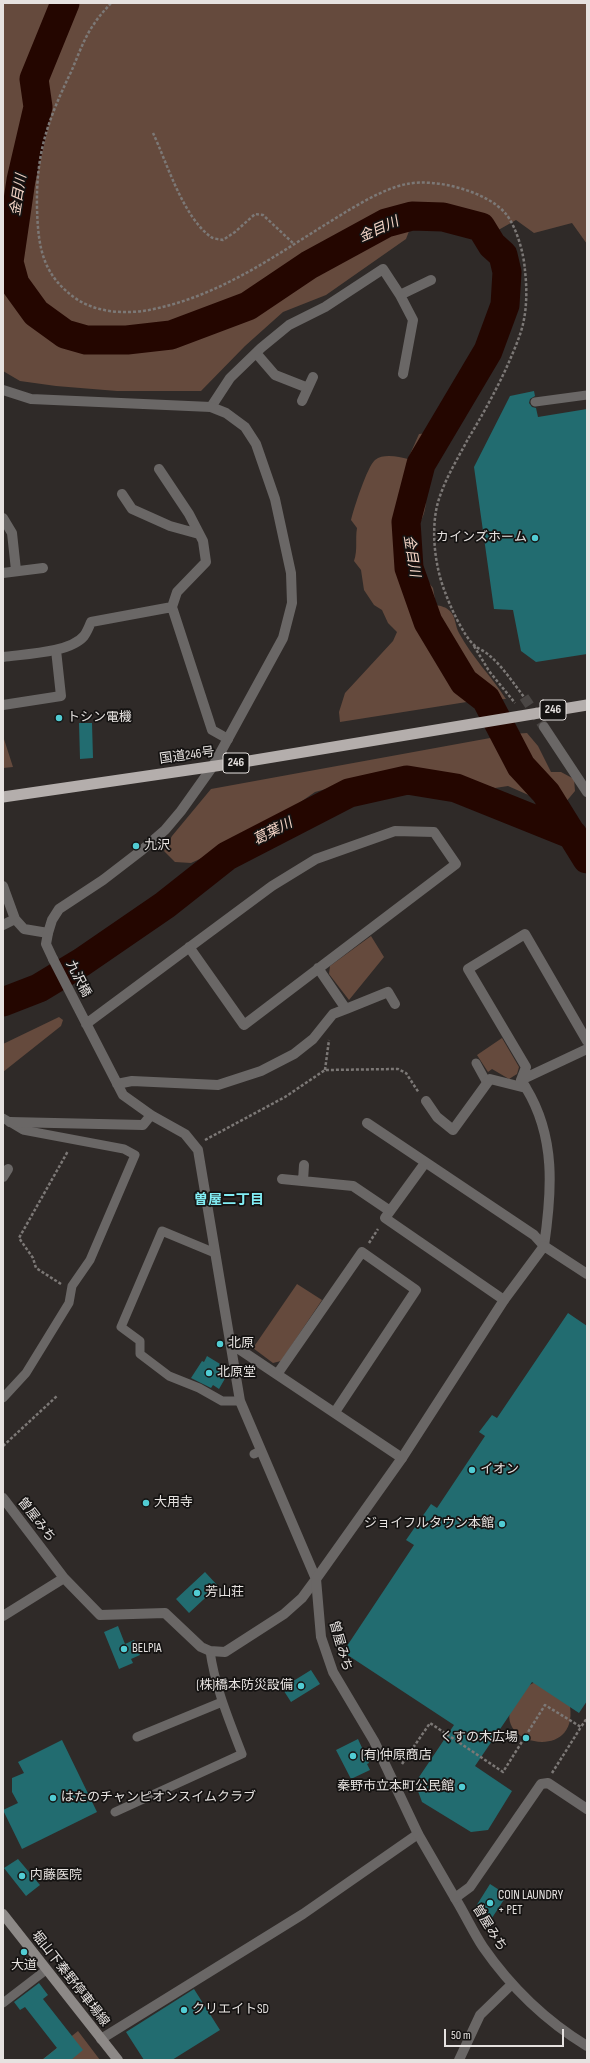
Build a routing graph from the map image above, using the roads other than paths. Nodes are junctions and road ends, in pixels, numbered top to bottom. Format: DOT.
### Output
graph roads {
  1 [pos="431,280"];
  2 [pos="400,295"];
  3 [pos="256,353"];
  4 [pos="403,374"];
  5 [pos="313,377"];
  6 [pos="308,388"];
  7 [pos="3,390"];
  8 [pos="587,395"];
  9 [pos="302,401"];
  10 [pos="535,402"];
  11 [pos="212,407"];
  12 [pos="159,470"];
  13 [pos="122,494"];
  14 [pos="3,518"];
  15 [pos="200,534"];
  16 [pos="43,568"];
  17 [pos="16,570"];
  18 [pos="3,573"];
  19 [pos="172,607"];
  20 [pos="56,650"];
  21 [pos="3,657"];
  22 [pos="587,705"];
  23 [pos="3,706"];
  24 [pos="544,727"];
  25 [pos="228,739"];
  26 [pos="213,766"];
  27 [pos="586,787"];
  28 [pos="3,797"];
  29 [pos="3,886"];
  30 [pos="15,919"];
  31 [pos="3,925"];
  32 [pos="48,933"];
  33 [pos="189,947"];
  34 [pos="318,968"];
  35 [pos="396,1004"];
  36 [pos="346,1009"];
  37 [pos="86,1024"];
  38 [pos="587,1041"];
  39 [pos="587,1049"];
  40 [pos="476,1063"];
  41 [pos="487,1083"];
  42 [pos="117,1084"];
  43 [pos="523,1084"];
  44 [pos="426,1101"];
  45 [pos="151,1116"];
  46 [pos="6,1120"];
  47 [pos="367,1123"];
  48 [pos="195,1145"];
  49 [pos="425,1163"];
  50 [pos="304,1165"];
  51 [pos="282,1179"];
  52 [pos="303,1181"];
  53 [pos="387,1215"];
  54 [pos="544,1246"];
  55 [pos="214,1253"];
  56 [pos="587,1274"];
  57 [pos="504,1300"];
  58 [pos="230,1343"];
  59 [pos="278,1374"];
  60 [pos="3,1398"];
  61 [pos="240,1401"];
  62 [pos="335,1412"];
  63 [pos="402,1458"];
  64 [pos="3,1498"];
  65 [pos="64,1578"];
  66 [pos="316,1580"];
  67 [pos="3,1616"];
  68 [pos="210,1651"];
  69 [pos="222,1702"];
  70 [pos="137,1737"];
  71 [pos="587,1809"];
  72 [pos="115,1812"];
  73 [pos="418,1834"];
  74 [pos="456,1898"];
  75 [pos="3,1914"];
  76 [pos="46,1970"];
  77 [pos="512,1984"];
  78 [pos="3,2003"];
  79 [pos="101,2039"];
  80 [pos="587,2046"];
  81 [pos="118,2060"];
  82 [pos="459,2060"];
  1 -- 2 [label="street"];
  2 -- 3 [label="street"];
  2 -- 4 [label="street"];
  3 -- 6 [label="street"];
  3 -- 11 [label="street"];
  5 -- 6 [label="street"];
  6 -- 9 [label="street"];
  7 -- 11 [label="street"];
  8 -- 10 [label="lane"];
  11 -- 25 [label="street"];
  12 -- 15 [label="street"];
  13 -- 15 [label="street"];
  14 -- 17 [label="street"];
  15 -- 19 [label="street"];
  16 -- 17 [label="street"];
  17 -- 18 [label="street"];
  19 -- 20 [label="street"];
  19 -- 25 [label="street"];
  20 -- 21 [label="street"];
  20 -- 23 [label="street"];
  22 -- 26 [label="highway, 国道246号 / 246"];
  24 -- 27 [label="street"];
  25 -- 26 [label="street"];
  26 -- 28 [label="highway, 国道246号 / 246"];
  26 -- 32 [label="street"];
  29 -- 30 [label="street"];
  30 -- 31 [label="street"];
  30 -- 32 [label="street"];
  32 -- 37 [label="street, 九沢橋"];
  33 -- 34 [label="street"];
  33 -- 34 [label="street"];
  33 -- 37 [label="street"];
  34 -- 36 [label="street"];
  35 -- 36 [label="street"];
  36 -- 42 [label="street"];
  37 -- 42 [label="street, 九沢橋"];
  38 -- 43 [label="street"];
  39 -- 43 [label="street"];
  40 -- 41 [label="lane"];
  41 -- 43 [label="street"];
  41 -- 44 [label="street"];
  42 -- 45 [label="street, 九沢橋"];
  43 -- 54 [label="street"];
  45 -- 46 [label="street"];
  45 -- 48 [label="street, 九沢橋"];
  46 -- 60 [label="lane"];
  47 -- 49 [label="street"];
  48 -- 55 [label="street, 曽屋みち"];
  49 -- 53 [label="street"];
  49 -- 54 [label="street"];
  50 -- 52 [label="street"];
  51 -- 52 [label="street"];
  52 -- 53 [label="street"];
  53 -- 57 [label="street"];
  54 -- 56 [label="street"];
  54 -- 57 [label="street"];
  55 -- 58 [label="street, 曽屋みち"];
  55 -- 61 [label="lane"];
  57 -- 63 [label="street"];
  58 -- 59 [label="street"];
  58 -- 61 [label="street, 曽屋みち"];
  59 -- 62 [label="street"];
  59 -- 62 [label="street"];
  61 -- 66 [label="street, 曽屋みち"];
  62 -- 63 [label="street"];
  63 -- 66 [label="street"];
  64 -- 65 [label="street, 曽屋みち"];
  65 -- 67 [label="street"];
  65 -- 68 [label="street, 曽屋みち"];
  66 -- 68 [label="street"];
  66 -- 73 [label="street, 曽屋みち"];
  68 -- 69 [label="lane"];
  69 -- 70 [label="lane"];
  69 -- 72 [label="lane"];
  71 -- 74 [label="street"];
  73 -- 74 [label="street, 曽屋みち"];
  73 -- 79 [label="street"];
  74 -- 77 [label="street, 曽屋みち"];
  75 -- 76 [label="main road, 堀山下秦野停車場線"];
  76 -- 78 [label="lane"];
  76 -- 79 [label="main road, 堀山下秦野停車場線"];
  77 -- 80 [label="street, 曽屋みち"];
  77 -- 82 [label="street"];
  79 -- 81 [label="main road, 堀山下秦野停車場線"];
}
